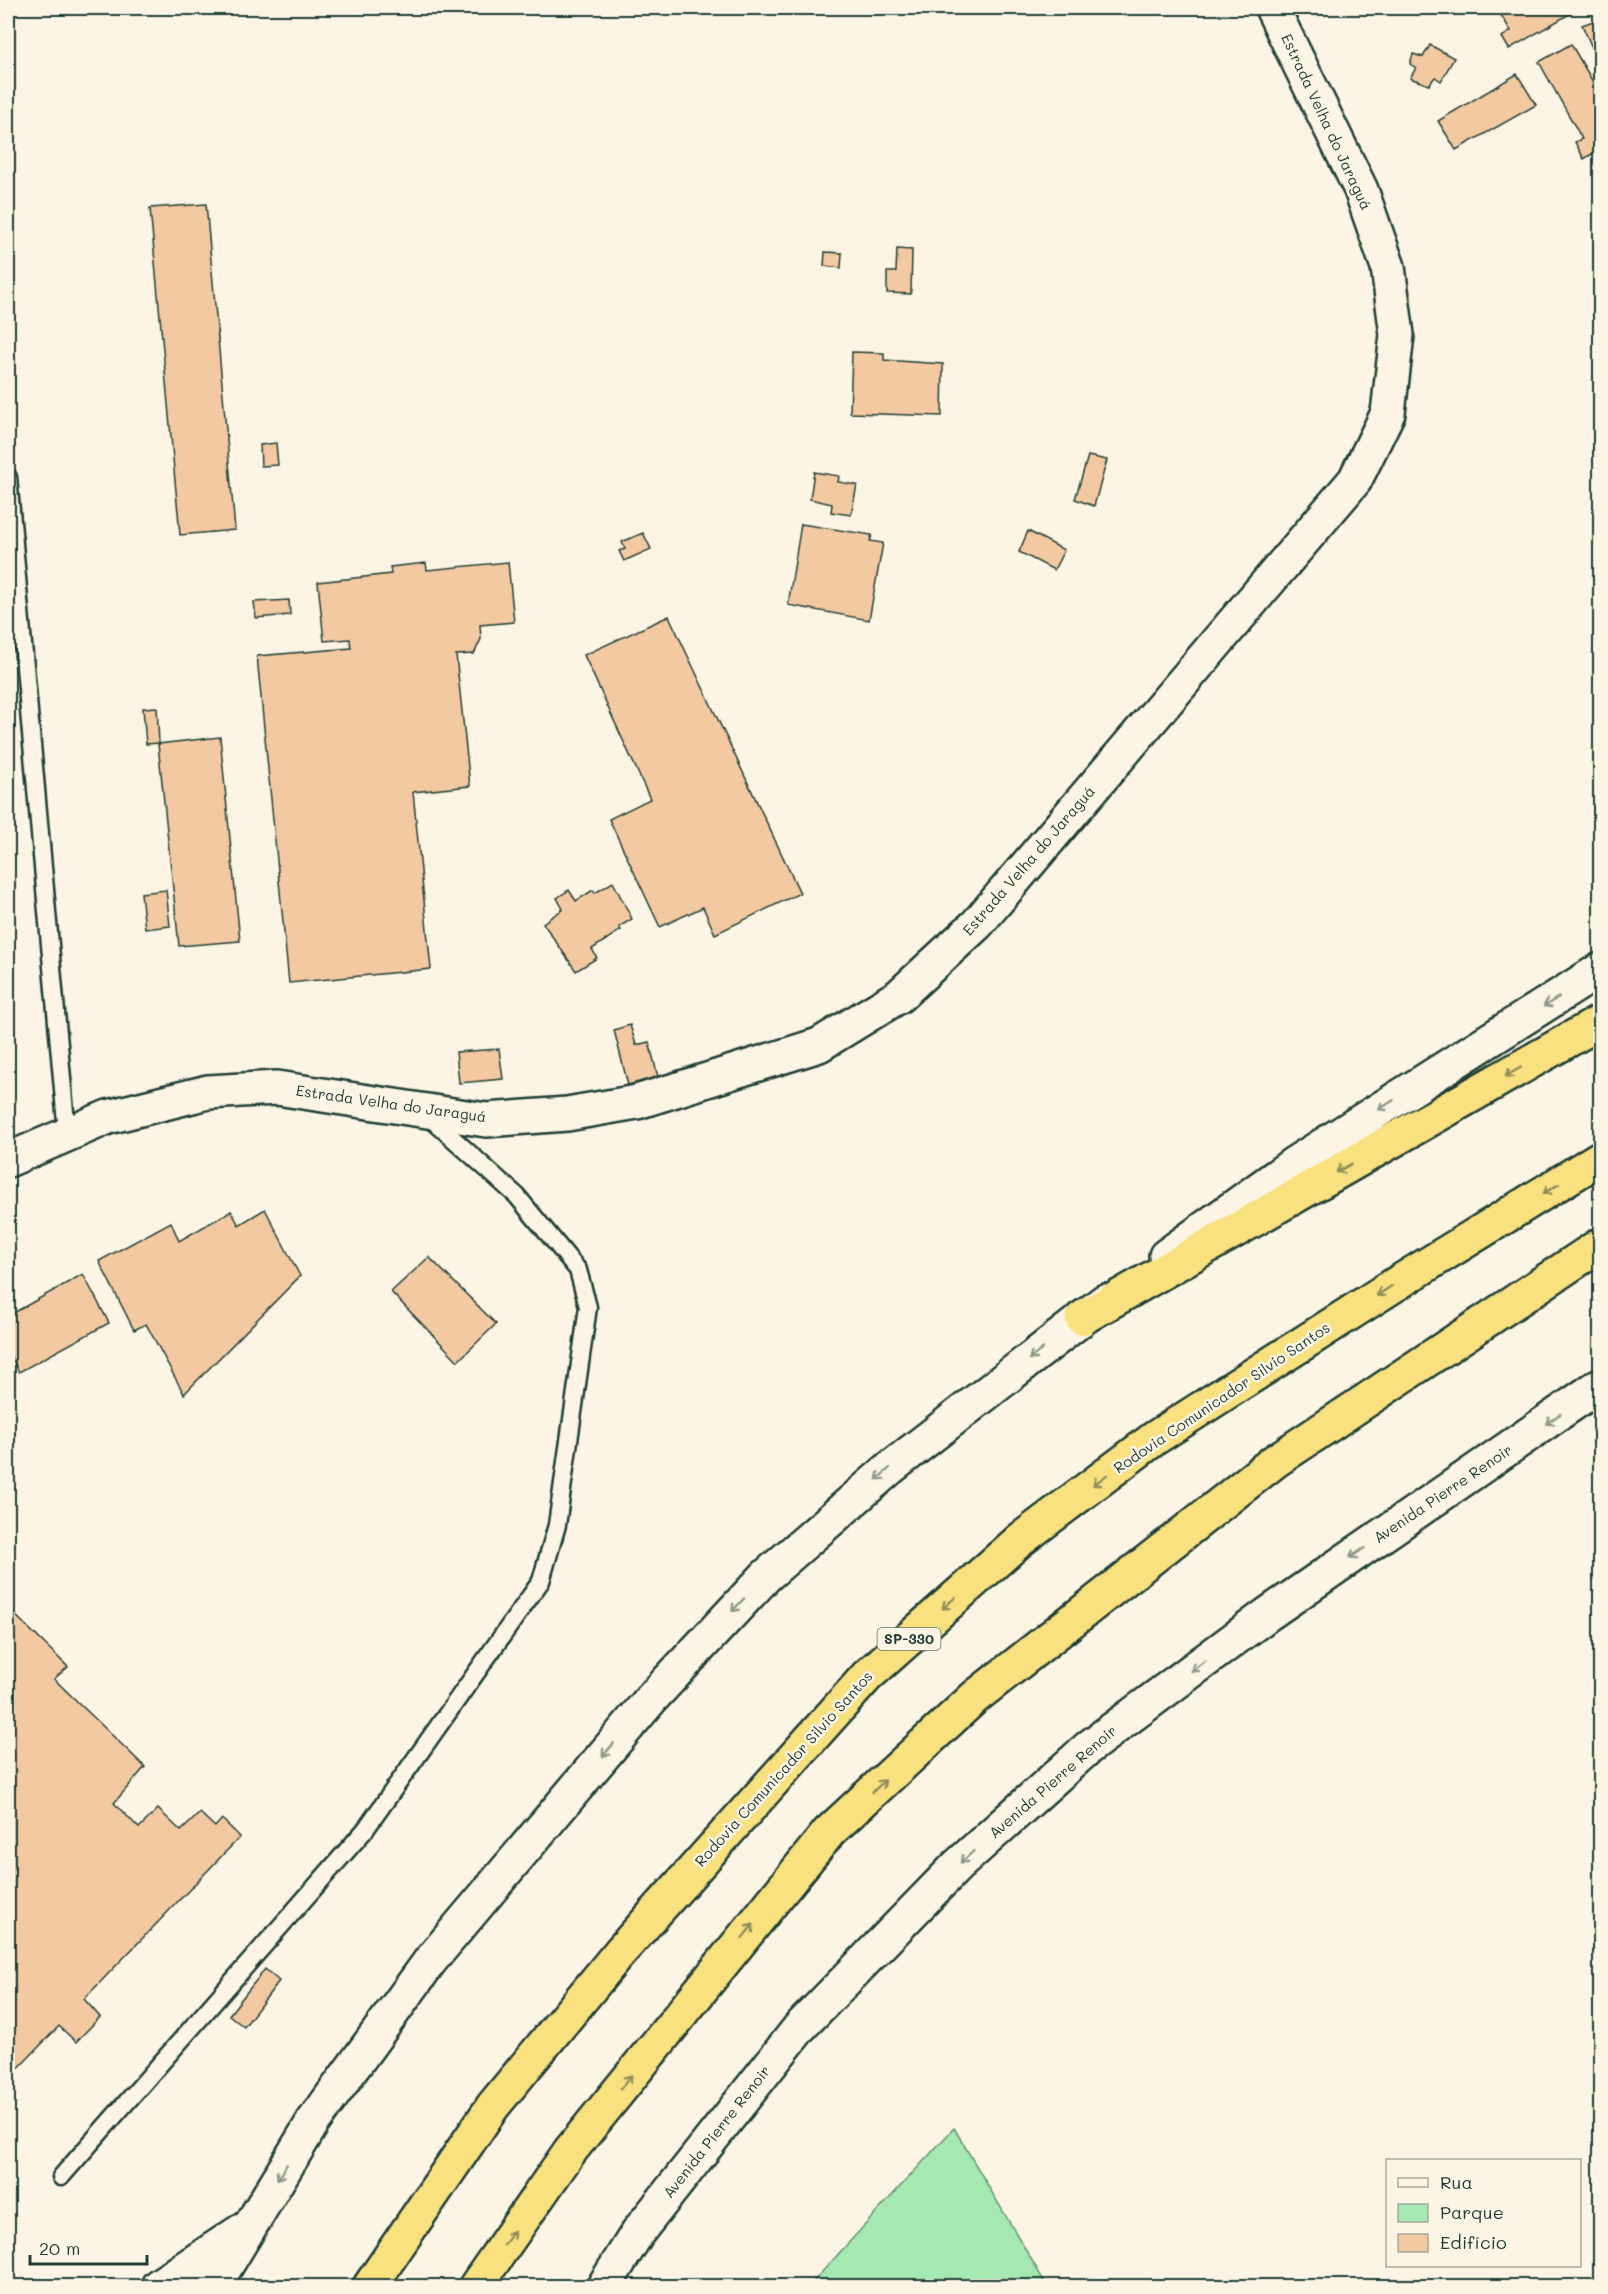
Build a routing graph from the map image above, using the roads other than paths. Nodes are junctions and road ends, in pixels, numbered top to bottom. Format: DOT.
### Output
graph roads {
  1 [pos="1272,8"];
  2 [pos="8,477"];
  3 [pos="1600,970"];
  4 [pos="1600,1022"];
  5 [pos="420,1109"];
  6 [pos="67,1134"];
  7 [pos="1600,1158"];
  8 [pos="8,1160"];
  9 [pos="1600,1245"];
  10 [pos="1082,1317"];
  11 [pos="1600,1385"];
  12 [pos="61,2177"];
  13 [pos="248,2227"];
  14 [pos="158,2286"];
  15 [pos="214,2286"];
  16 [pos="370,2286"];
  17 [pos="476,2286"];
  18 [pos="604,2286"];
  1 -- 5 [label="street, Estrada Velha do Jaraguá"];
  2 -- 6 [label="lane"];
  3 -- 10 [label="street, one-way"];
  4 -- 10 [label="highway, one-way"];
  5 -- 6 [label="street, Estrada Velha do Jaraguá"];
  5 -- 12 [label="lane"];
  6 -- 8 [label="street, Estrada Velha do Jaraguá"];
  7 -- 16 [label="highway, Rodovia Comunicador Silvio Santos / SP-330, one-way"];
  17 -- 9 [label="highway, one-way"];
  10 -- 13 [label="street, one-way"];
  11 -- 18 [label="street, Avenida Pierre Renoir, one-way"];
  13 -- 14 [label="street"];
  13 -- 15 [label="street"];
}
